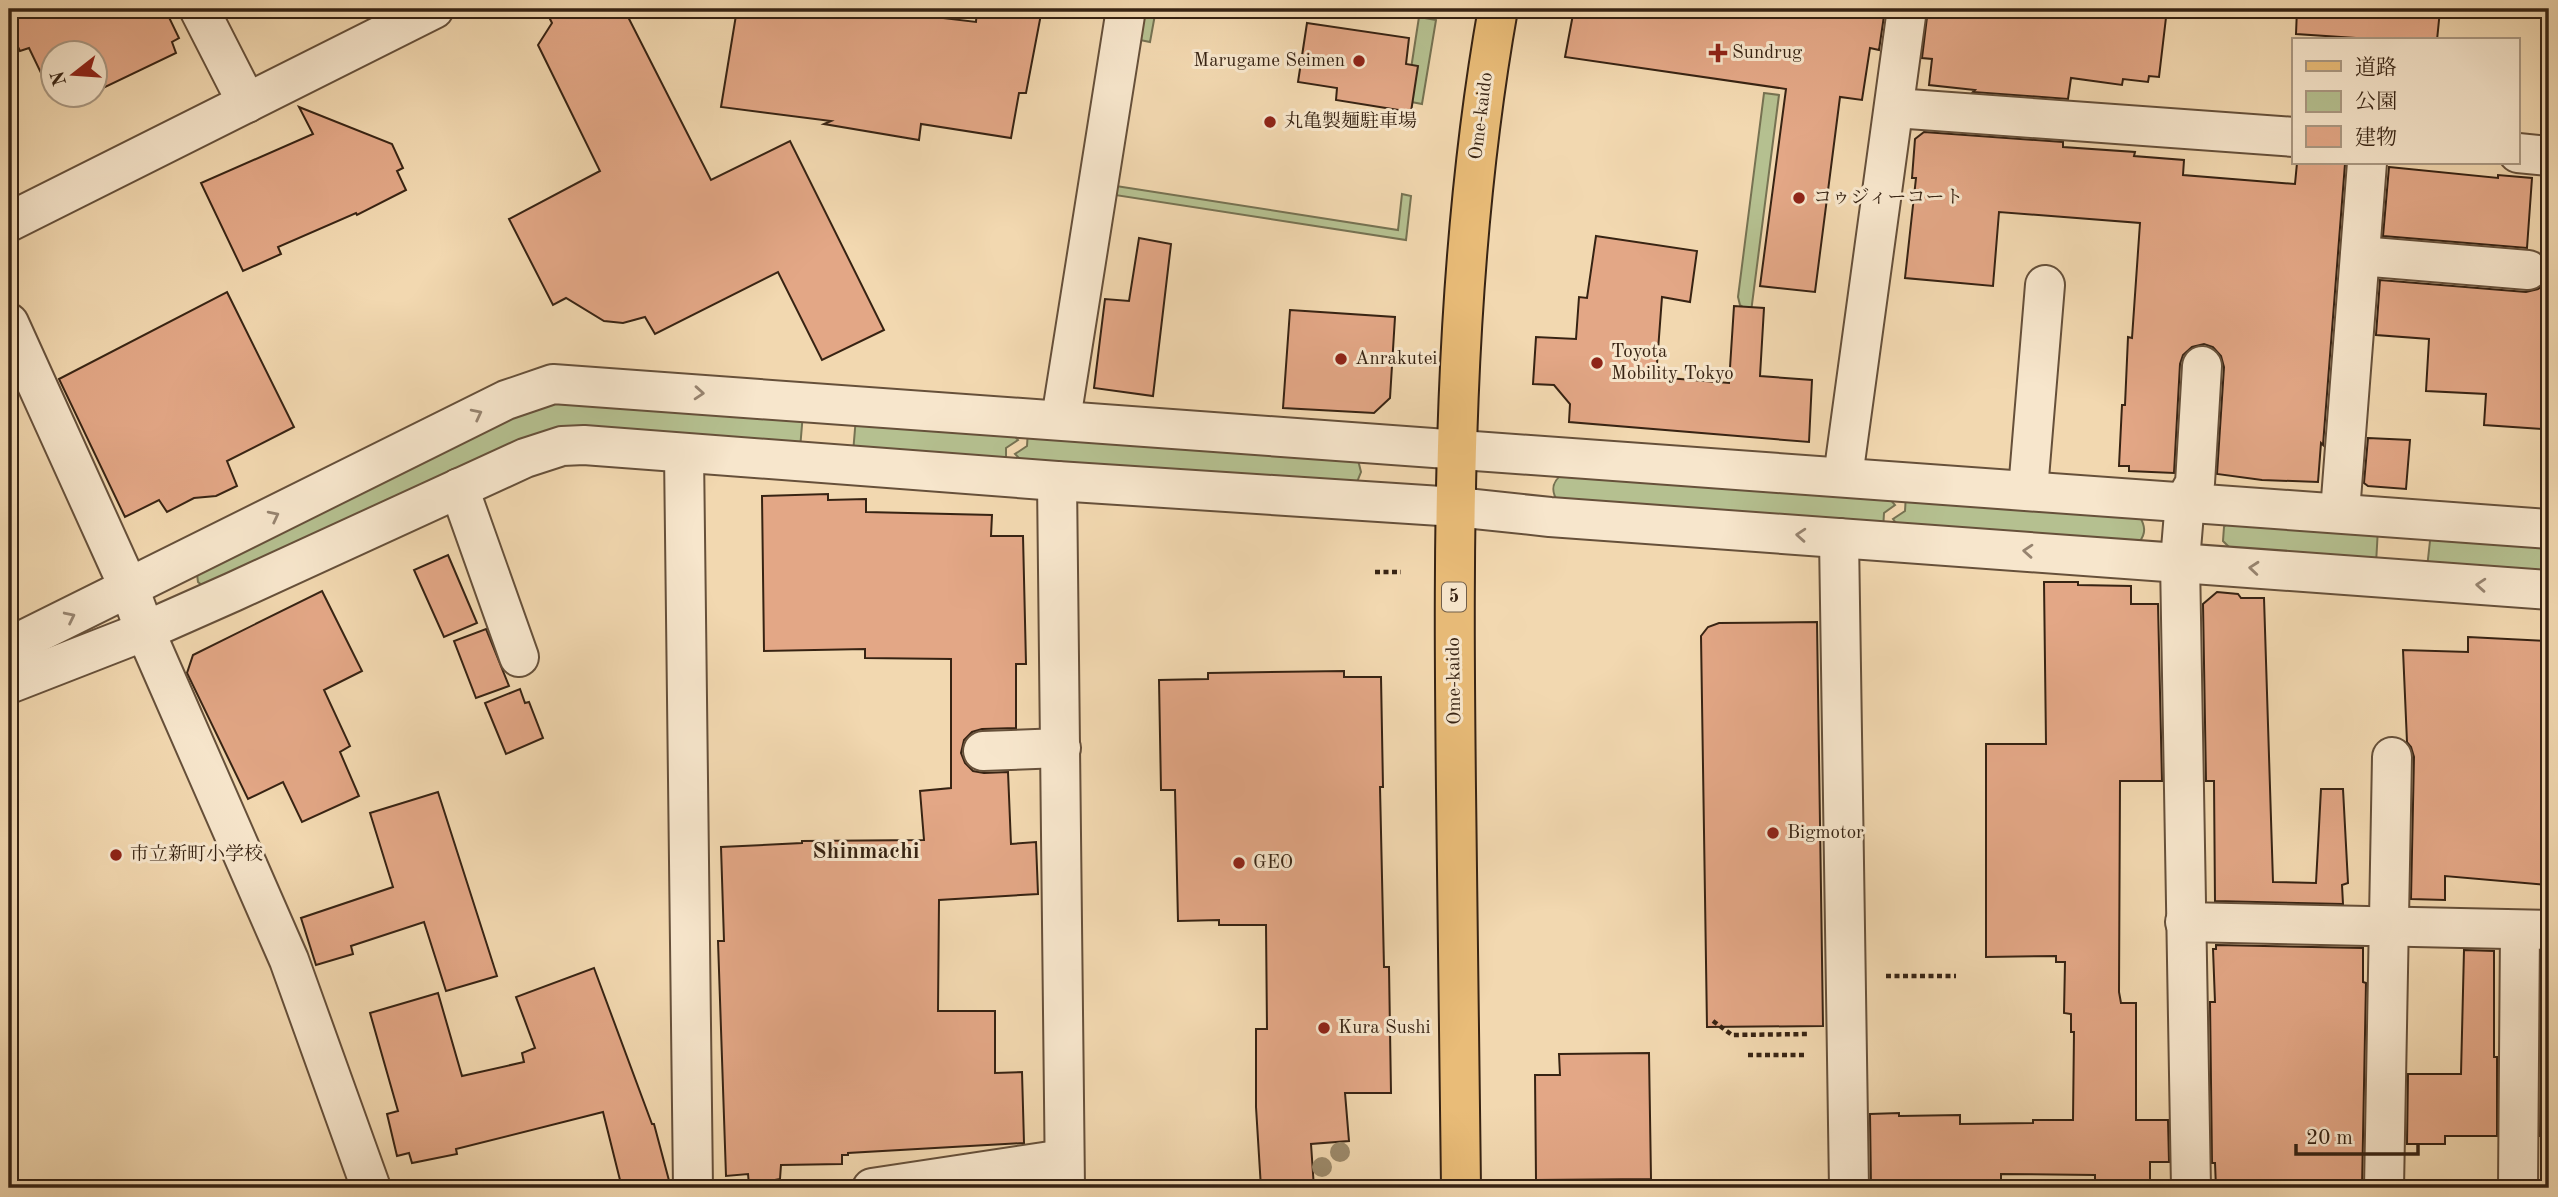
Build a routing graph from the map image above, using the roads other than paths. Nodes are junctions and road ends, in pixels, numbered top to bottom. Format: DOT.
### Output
graph roads {
  1 [pos="199,9"];
  2 [pos="434,9"];
  3 [pos="1126,9"];
  4 [pos="1498,9"];
  5 [pos="1908,9"];
  6 [pos="247,103"];
  7 [pos="1895,108"];
  8 [pos="2292,137"];
  9 [pos="2520,153"];
  10 [pos="2549,156"];
  11 [pos="2367,164"];
  12 [pos="9,222"];
  13 [pos="2360,256"];
  14 [pos="2528,270"];
  15 [pos="2045,285"];
  16 [pos="9,323"];
  17 [pos="2202,366"];
  18 [pos="1061,419"];
  19 [pos="1457,450"];
  20 [pos="684,453"];
  21 [pos="1843,477"];
  22 [pos="1057,481"];
  23 [pos="459,488"];
  24 [pos="2028,490"];
  25 [pos="2185,501"];
  26 [pos="1456,507"];
  27 [pos="2340,512"];
  28 [pos="2549,528"];
  29 [pos="1839,538"];
  30 [pos="2180,561"];
  31 [pos="129,588"];
  32 [pos="2549,590"];
  33 [pos="145,631"];
  34 [pos="9,647"];
  35 [pos="519,657"];
  36 [pos="9,684"];
  37 [pos="1060,748"];
  38 [pos="983,751"];
  39 [pos="2392,757"];
  40 [pos="2185,922"];
  41 [pos="2388,927"];
  42 [pos="2535,930"];
  43 [pos="1065,1174"];
  44 [pos="371,1188"];
  45 [pos="693,1188"];
  46 [pos="872,1188"];
  47 [pos="1461,1188"];
  48 [pos="1849,1188"];
  49 [pos="2191,1188"];
  50 [pos="2384,1188"];
  51 [pos="2518,1188"];
  1 -- 6 [label="street"];
  2 -- 6 [label="street"];
  3 -- 18 [label="street"];
  4 -- 19 [label="main road, Ome-kaido / 5"];
  5 -- 7 [label="street"];
  6 -- 12 [label="street"];
  7 -- 8 [label="street"];
  7 -- 21 [label="street"];
  9 -- 10 [label="street"];
  11 -- 13 [label="street"];
  13 -- 14 [label="street"];
  13 -- 27 [label="street"];
  15 -- 24 [label="street"];
  16 -- 31 [label="street"];
  17 -- 25 [label="street"];
  18 -- 19 [label="street"];
  31 -- 18 [label="street, one-way"];
  19 -- 21 [label="street"];
  19 -- 26 [label="main road, Ome-kaido / 5"];
  20 -- 22 [label="street"];
  20 -- 23 [label="street"];
  20 -- 45 [label="street"];
  21 -- 24 [label="street"];
  22 -- 26 [label="street"];
  22 -- 37 [label="street"];
  23 -- 33 [label="street"];
  23 -- 35 [label="street"];
  24 -- 25 [label="street"];
  25 -- 27 [label="street"];
  25 -- 30 [label="street"];
  29 -- 26 [label="street, one-way"];
  26 -- 47 [label="main road, Ome-kaido / 5"];
  27 -- 28 [label="street"];
  30 -- 29 [label="street, one-way"];
  29 -- 48 [label="street"];
  32 -- 30 [label="street, one-way"];
  30 -- 40 [label="street"];
  31 -- 33 [label="street"];
  34 -- 31 [label="street, one-way"];
  33 -- 36 [label="street"];
  33 -- 44 [label="street"];
  37 -- 38 [label="street"];
  37 -- 43 [label="street"];
  39 -- 41 [label="street"];
  40 -- 41 [label="street"];
  40 -- 49 [label="street"];
  41 -- 42 [label="street"];
  41 -- 50 [label="street"];
  42 -- 51 [label="street"];
  43 -- 46 [label="street"];
}
